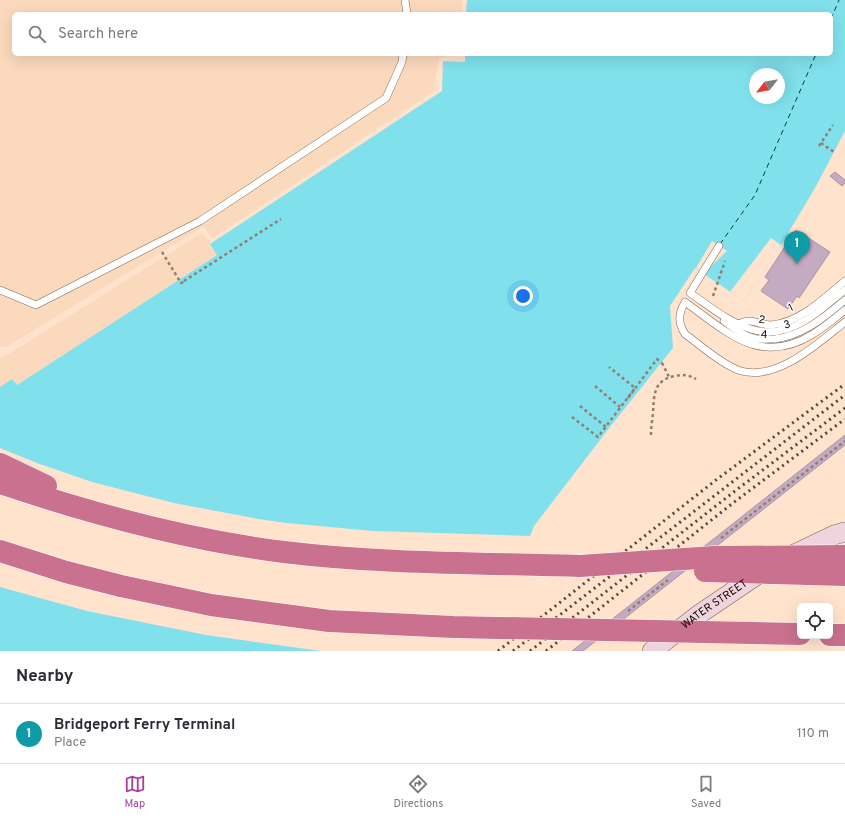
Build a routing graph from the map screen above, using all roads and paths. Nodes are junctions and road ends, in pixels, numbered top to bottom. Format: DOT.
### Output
graph roads {
  1 [pos="404,0"];
  2 [pos="407,12"];
  3 [pos="403,56"];
  4 [pos="833,125"];
  5 [pos="834,152"];
  6 [pos="281,218"];
  7 [pos="156,244"];
  8 [pos="719,246"];
  9 [pos="726,259"];
  10 [pos="215,261"];
  11 [pos="184,281"];
  12 [pos="845,281"];
  13 [pos="0,290"];
  14 [pos="845,290"];
  15 [pos="715,291"];
  16 [pos="687,298"];
  17 [pos="845,300"];
  18 [pos="845,310"];
  19 [pos="845,322"];
  20 [pos="737,324"];
  21 [pos="609,368"];
  22 [pos="669,377"];
  23 [pos="696,379"];
  24 [pos="595,386"];
  25 [pos="628,398"];
  26 [pos="580,406"];
  27 [pos="620,407"];
  28 [pos="572,417"];
  29 [pos="606,427"];
  30 [pos="651,435"];
  31 [pos="0,464"];
  32 [pos="0,483"];
  33 [pos="112,518"];
  34 [pos="845,532"];
  35 [pos="0,551"];
  36 [pos="845,556"];
  37 [pos="0,559"];
  38 [pos="580,566"];
  39 [pos="845,575"];
  40 [pos="121,586"];
  41 [pos="797,634"];
  42 [pos="833,635"];
  43 [pos="845,635"];
  44 [pos="652,651"];
  1 -- 2 [label="lane"];
  3 -- 7 [label="lane"];
  4 -- 5 [label="path"];
  6 -- 10 [label="path"];
  7 -- 10 [label="path"];
  7 -- 13 [label="lane"];
  8 -- 16 [label="lane"];
  9 -- 15 [label="path"];
  10 -- 11 [label="path"];
  12 -- 20 [label="lane, 1"];
  14 -- 20 [label="lane, 2"];
  16 -- 17 [label="lane, 3"];
  16 -- 18 [label="lane, 4"];
  16 -- 19 [label="lane"];
  16 -- 20 [label="lane, 2"];
  21 -- 25 [label="path"];
  22 -- 23 [label="path"];
  22 -- 25 [label="path, bridge"];
  22 -- 30 [label="path"];
  24 -- 27 [label="path"];
  25 -- 27 [label="path"];
  26 -- 29 [label="path"];
  27 -- 29 [label="path"];
  28 -- 29 [label="path"];
  31 -- 33 [label="highway"];
  32 -- 33 [label="highway"];
  33 -- 38 [label="highway"];
  34 -- 44 [label="main road, WATER STREET"];
  35 -- 40 [label="highway"];
  36 -- 38 [label="highway, bridge"];
  37 -- 40 [label="highway"];
  38 -- 39 [label="highway, bridge"];
  40 -- 41 [label="highway, bridge"];
  42 -- 43 [label="highway"];
}
